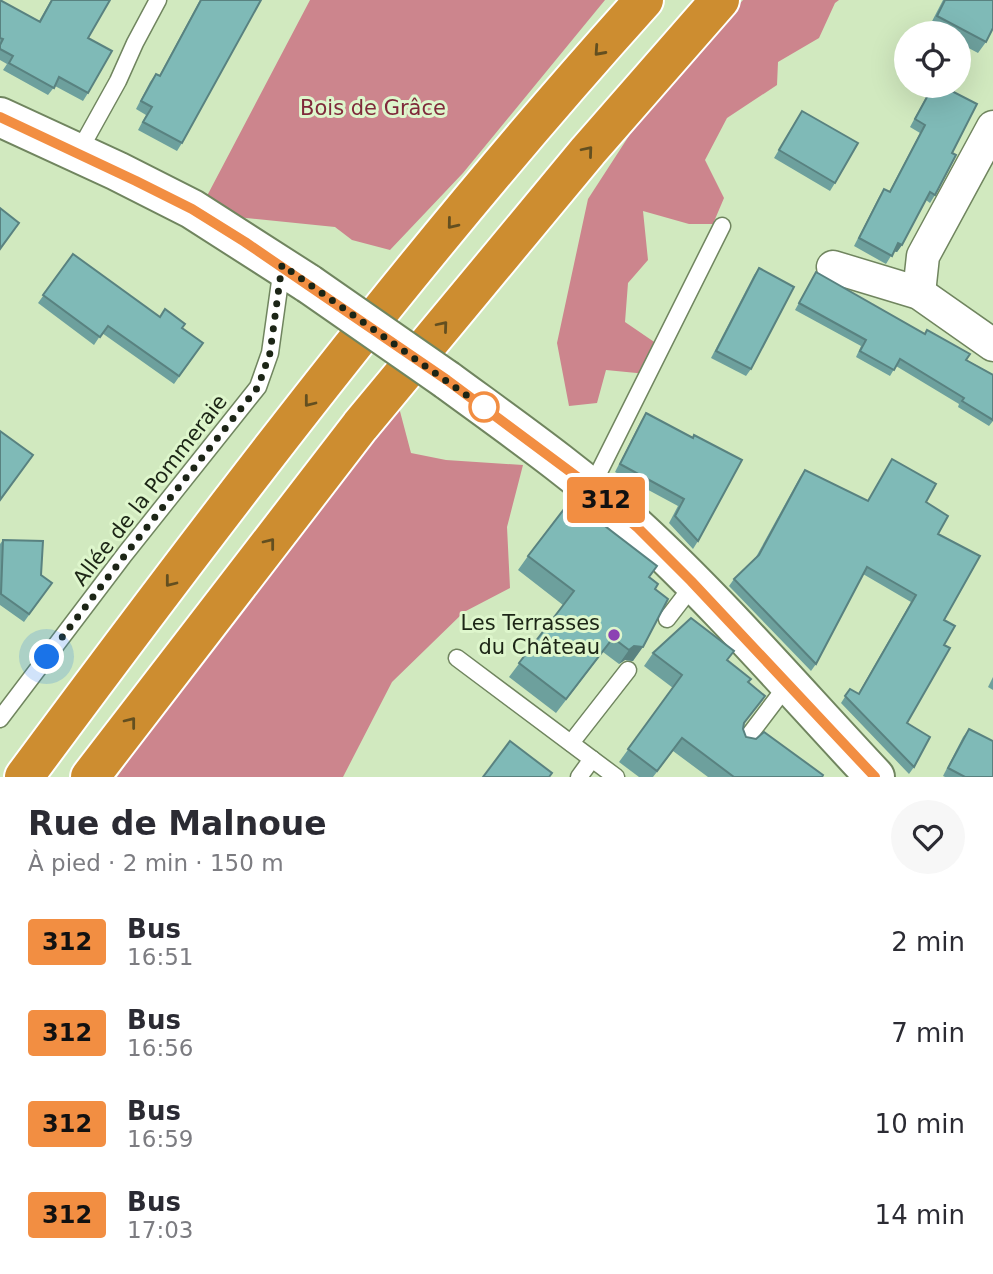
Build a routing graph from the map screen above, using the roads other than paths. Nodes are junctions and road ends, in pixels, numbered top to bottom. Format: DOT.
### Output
graph roads {
  1 [pos="158,0"];
  2 [pos="644,0"];
  3 [pos="720,0"];
  4 [pos="0,117"];
  5 [pos="993,127"];
  6 [pos="78,153"];
  7 [pos="722,226"];
  8 [pos="832,267"];
  9 [pos="296,275"];
  10 [pos="919,293"];
  11 [pos="993,345"];
  12 [pos="591,488"];
  13 [pos="694,584"];
  14 [pos="667,620"];
  15 [pos="457,658"];
  16 [pos="628,670"];
  17 [pos="788,684"];
  18 [pos="0,719"];
  19 [pos="744,742"];
  20 [pos="571,743"];
  21 [pos="592,760"];
  22 [pos="24,777"];
  23 [pos="90,777"];
  24 [pos="579,777"];
  25 [pos="616,777"];
  26 [pos="875,777"];
  1 -- 6 [label="lane"];
  2 -- 22 [label="highway, one-way"];
  23 -- 3 [label="highway, one-way"];
  4 -- 6 [label="main road"];
  5 -- 10 [label="street"];
  6 -- 9 [label="main road"];
  7 -- 12 [label="lane"];
  8 -- 10 [label="street"];
  9 -- 12 [label="main road, bridge"];
  9 -- 18 [label="lane, Allée de la Pommeraie"];
  10 -- 11 [label="street"];
  12 -- 13 [label="main road"];
  13 -- 14 [label="lane"];
  13 -- 17 [label="main road"];
  15 -- 20 [label="lane"];
  16 -- 20 [label="lane"];
  17 -- 19 [label="lane"];
  17 -- 26 [label="main road"];
  20 -- 21 [label="lane"];
  21 -- 24 [label="lane"];
  21 -- 25 [label="lane"];
}
